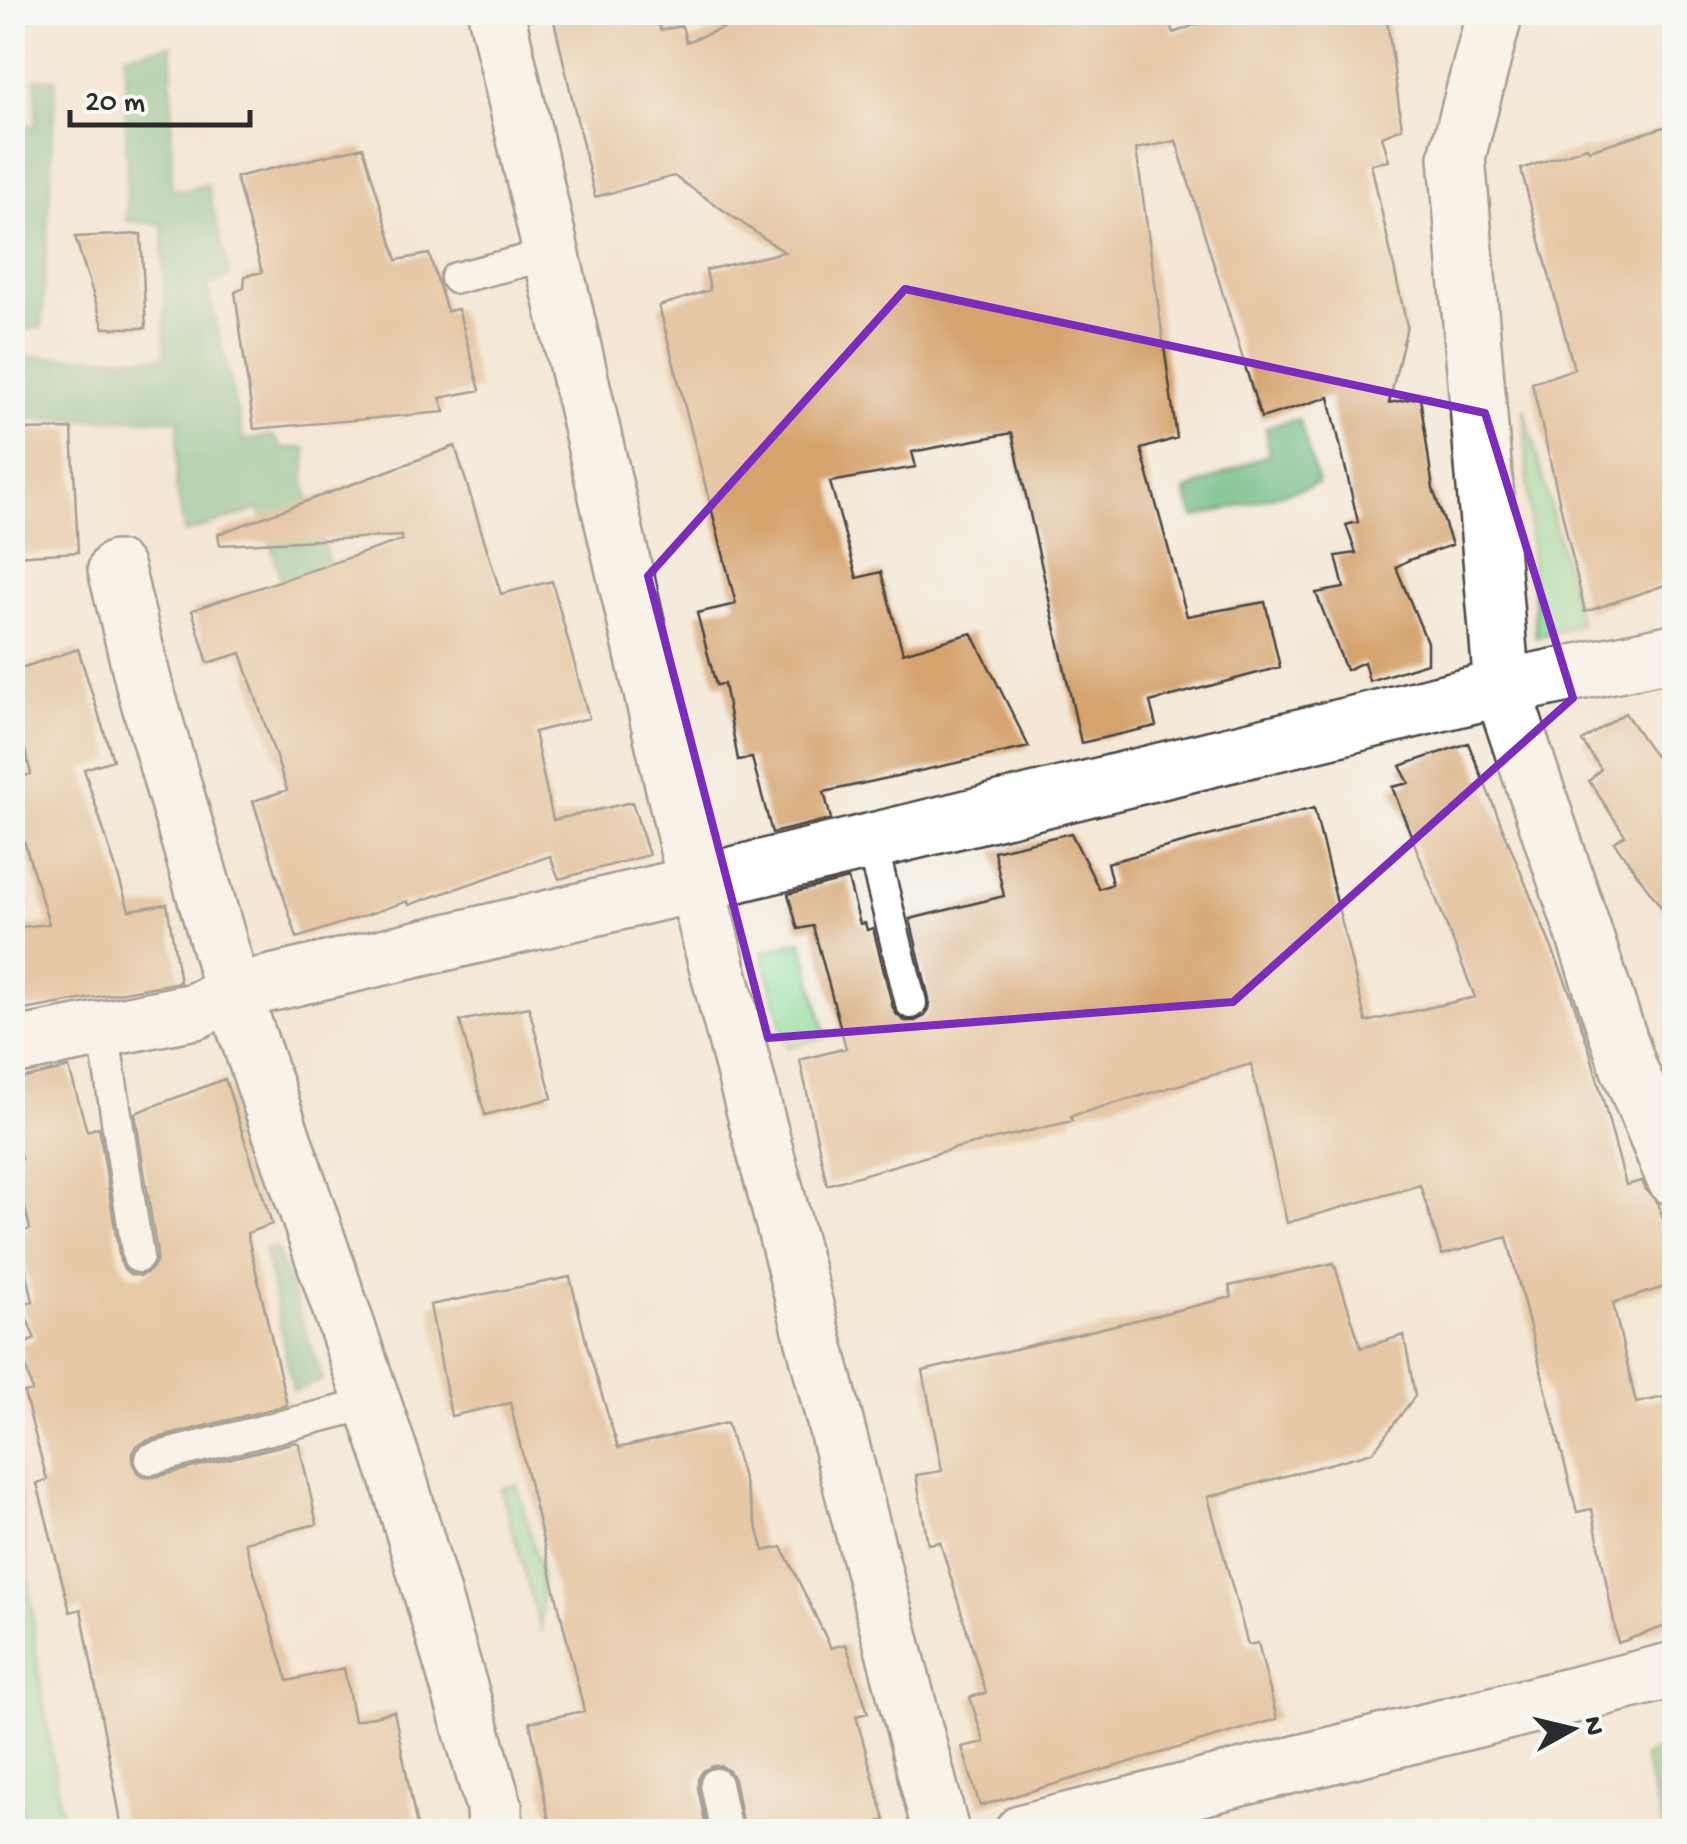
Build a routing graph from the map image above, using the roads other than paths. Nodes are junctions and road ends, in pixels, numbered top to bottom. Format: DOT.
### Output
graph roads {
  1 [pos="496,12"];
  2 [pos="1495,12"];
  3 [pos="552,254"];
  4 [pos="456,278"];
  5 [pos="116,569"];
  6 [pos="1674,652"];
  7 [pos="1502,688"];
  8 [pos="871,841"];
  9 [pos="696,884"];
  10 [pos="233,992"];
  11 [pos="910,1003"];
  12 [pos="103,1029"];
  13 [pos="12,1047"];
  14 [pos="1674,1177"];
  15 [pos="138,1257"];
  16 [pos="373,1402"];
  17 [pos="152,1459"];
  18 [pos="1674,1670"];
  19 [pos="716,1784"];
  20 [pos="495,1832"];
  21 [pos="726,1832"];
  22 [pos="941,1832"];
  23 [pos="1023,1832"];
  1 -- 3 [label="street"];
  2 -- 7 [label="street"];
  3 -- 4 [label="lane"];
  3 -- 9 [label="street"];
  5 -- 10 [label="street"];
  6 -- 7 [label="street"];
  7 -- 8 [label="street"];
  7 -- 14 [label="street"];
  8 -- 9 [label="street"];
  8 -- 11 [label="lane"];
  9 -- 10 [label="street"];
  9 -- 22 [label="street"];
  10 -- 12 [label="street"];
  10 -- 16 [label="street"];
  12 -- 13 [label="street"];
  12 -- 15 [label="lane"];
  16 -- 17 [label="lane"];
  16 -- 20 [label="street"];
  18 -- 23 [label="street"];
  19 -- 21 [label="lane"];
}
